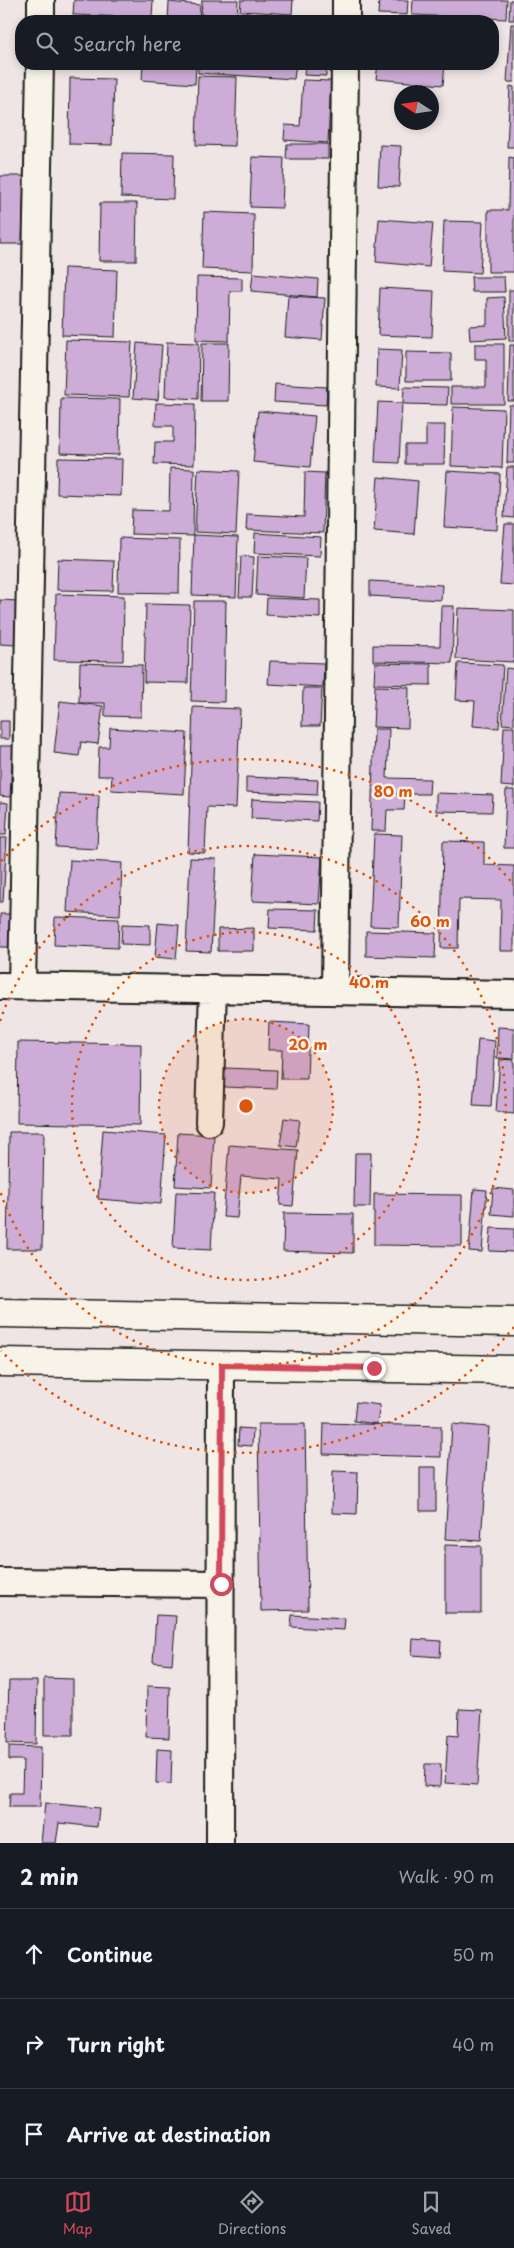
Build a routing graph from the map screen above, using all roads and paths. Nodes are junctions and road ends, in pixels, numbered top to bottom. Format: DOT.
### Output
graph roads {
  1 [pos="42,0"];
  2 [pos="346,0"];
  3 [pos="41,15"];
  4 [pos="346,15"];
  5 [pos="40,70"];
  6 [pos="345,70"];
  7 [pos="11,986"];
  8 [pos="213,988"];
  9 [pos="335,991"];
  10 [pos="514,994"];
  11 [pos="208,1122"];
  12 [pos="0,1313"];
  13 [pos="514,1322"];
  14 [pos="0,1362"];
  15 [pos="222,1365"];
  16 [pos="514,1370"];
  17 [pos="0,1582"];
  18 [pos="221,1584"];
  19 [pos="220,1843"];
  1 -- 3 [label="street"];
  2 -- 4 [label="street"];
  5 -- 7 [label="street"];
  6 -- 9 [label="street"];
  7 -- 8 [label="street"];
  8 -- 9 [label="street"];
  8 -- 11 [label="street"];
  9 -- 10 [label="street"];
  12 -- 13 [label="street"];
  14 -- 15 [label="street"];
  15 -- 16 [label="street"];
  15 -- 18 [label="street"];
  17 -- 18 [label="street"];
  18 -- 19 [label="street"];
}
